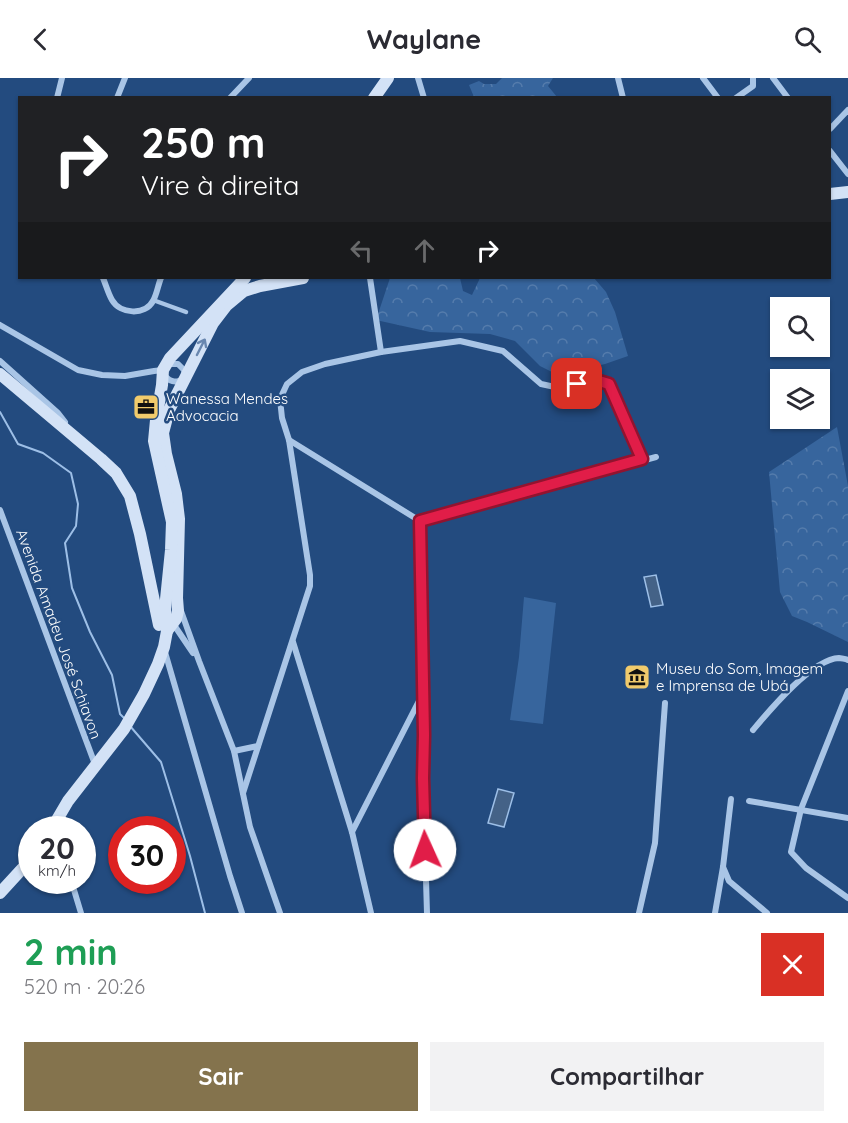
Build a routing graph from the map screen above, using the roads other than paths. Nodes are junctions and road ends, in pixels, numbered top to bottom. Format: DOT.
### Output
graph roads {
  1 [pos="62,78"];
  2 [pos="125,78"];
  3 [pos="249,78"];
  4 [pos="388,78"];
  5 [pos="417,78"];
  6 [pos="618,78"];
  7 [pos="703,78"];
  8 [pos="753,78"];
  9 [pos="773,78"];
  10 [pos="58,96"];
  11 [pos="118,96"];
  12 [pos="232,96"];
  13 [pos="375,96"];
  14 [pos="423,96"];
  15 [pos="622,96"];
  16 [pos="716,96"];
  17 [pos="739,96"];
  18 [pos="786,96"];
  19 [pos="848,110"];
  20 [pos="831,128"];
  21 [pos="831,152"];
  22 [pos="848,174"];
  23 [pos="848,192"];
  24 [pos="831,194"];
  25 [pos="103,279"];
  26 [pos="161,279"];
  27 [pos="244,279"];
  28 [pos="291,279"];
  29 [pos="370,279"];
  30 [pos="255,282"];
  31 [pos="153,300"];
  32 [pos="186,312"];
  33 [pos="0,325"];
  34 [pos="381,352"];
  35 [pos="0,361"];
  36 [pos="163,369"];
  37 [pos="0,374"];
  38 [pos="185,378"];
  39 [pos="78,440"];
  40 [pos="289,440"];
  41 [pos="656,457"];
  42 [pos="642,459"];
  43 [pos="0,510"];
  44 [pos="420,521"];
  45 [pos="179,605"];
  46 [pos="165,607"];
  47 [pos="170,627"];
  48 [pos="293,641"];
  49 [pos="164,647"];
  50 [pos="848,660"];
  51 [pos="199,661"];
  52 [pos="848,691"];
  53 [pos="423,693"];
  54 [pos="665,703"];
  55 [pos="753,730"];
  56 [pos="258,746"];
  57 [pos="234,751"];
  58 [pos="96,767"];
  59 [pos="243,793"];
  60 [pos="731,799"];
  61 [pos="750,801"];
  62 [pos="801,809"];
  63 [pos="60,816"];
  64 [pos="848,818"];
  65 [pos="352,832"];
  66 [pos="723,867"];
  67 [pos="18,874"];
  68 [pos="0,894"];
  69 [pos="76,894"];
  70 [pos="848,898"];
  71 [pos="81,913"];
  72 [pos="242,913"];
  73 [pos="280,913"];
  74 [pos="371,913"];
  75 [pos="427,913"];
  76 [pos="639,913"];
  77 [pos="715,913"];
  78 [pos="767,913"];
  1 -- 10 [label="street"];
  2 -- 11 [label="street"];
  3 -- 12 [label="street"];
  4 -- 13 [label="street"];
  5 -- 14 [label="street"];
  6 -- 15 [label="street"];
  7 -- 16 [label="street"];
  8 -- 17 [label="street"];
  9 -- 18 [label="street"];
  19 -- 20 [label="street"];
  21 -- 22 [label="street"];
  23 -- 24 [label="street"];
  25 -- 31 [label="street"];
  26 -- 31 [label="street"];
  27 -- 36 [label="street"];
  28 -- 30 [label="street"];
  29 -- 34 [label="street"];
  38 -- 30 [label="street, one-way"];
  31 -- 32 [label="lane"];
  33 -- 36 [label="street"];
  34 -- 40 [label="street"];
  34 -- 42 [label="street"];
  35 -- 39 [label="street"];
  36 -- 38 [label="street"];
  36 -- 38 [label="street"];
  36 -- 46 [label="street"];
  37 -- 39 [label="street"];
  38 -- 45 [label="street"];
  39 -- 49 [label="street"];
  40 -- 44 [label="street"];
  40 -- 48 [label="street"];
  41 -- 42 [label="street"];
  42 -- 44 [label="street"];
  43 -- 58 [label="street, Avenida Amadeu José Schiavon"];
  44 -- 53 [label="street"];
  45 -- 46 [label="street"];
  45 -- 47 [label="street"];
  45 -- 51 [label="street"];
  46 -- 47 [label="street"];
  47 -- 49 [label="street"];
  47 -- 51 [label="street"];
  48 -- 56 [label="street"];
  48 -- 65 [label="street"];
  49 -- 58 [label="street"];
  49 -- 72 [label="street"];
  50 -- 55 [label="street"];
  51 -- 57 [label="street"];
  52 -- 62 [label="street"];
  53 -- 65 [label="street"];
  53 -- 75 [label="street"];
  54 -- 76 [label="street"];
  56 -- 57 [label="street"];
  56 -- 59 [label="street"];
  57 -- 59 [label="street"];
  58 -- 63 [label="street"];
  59 -- 73 [label="street"];
  60 -- 66 [label="street"];
  61 -- 62 [label="street"];
  62 -- 64 [label="street"];
  62 -- 70 [label="street"];
  65 -- 74 [label="street"];
  66 -- 77 [label="street"];
  66 -- 78 [label="street"];
  67 -- 68 [label="street"];
  69 -- 71 [label="street"];
}
